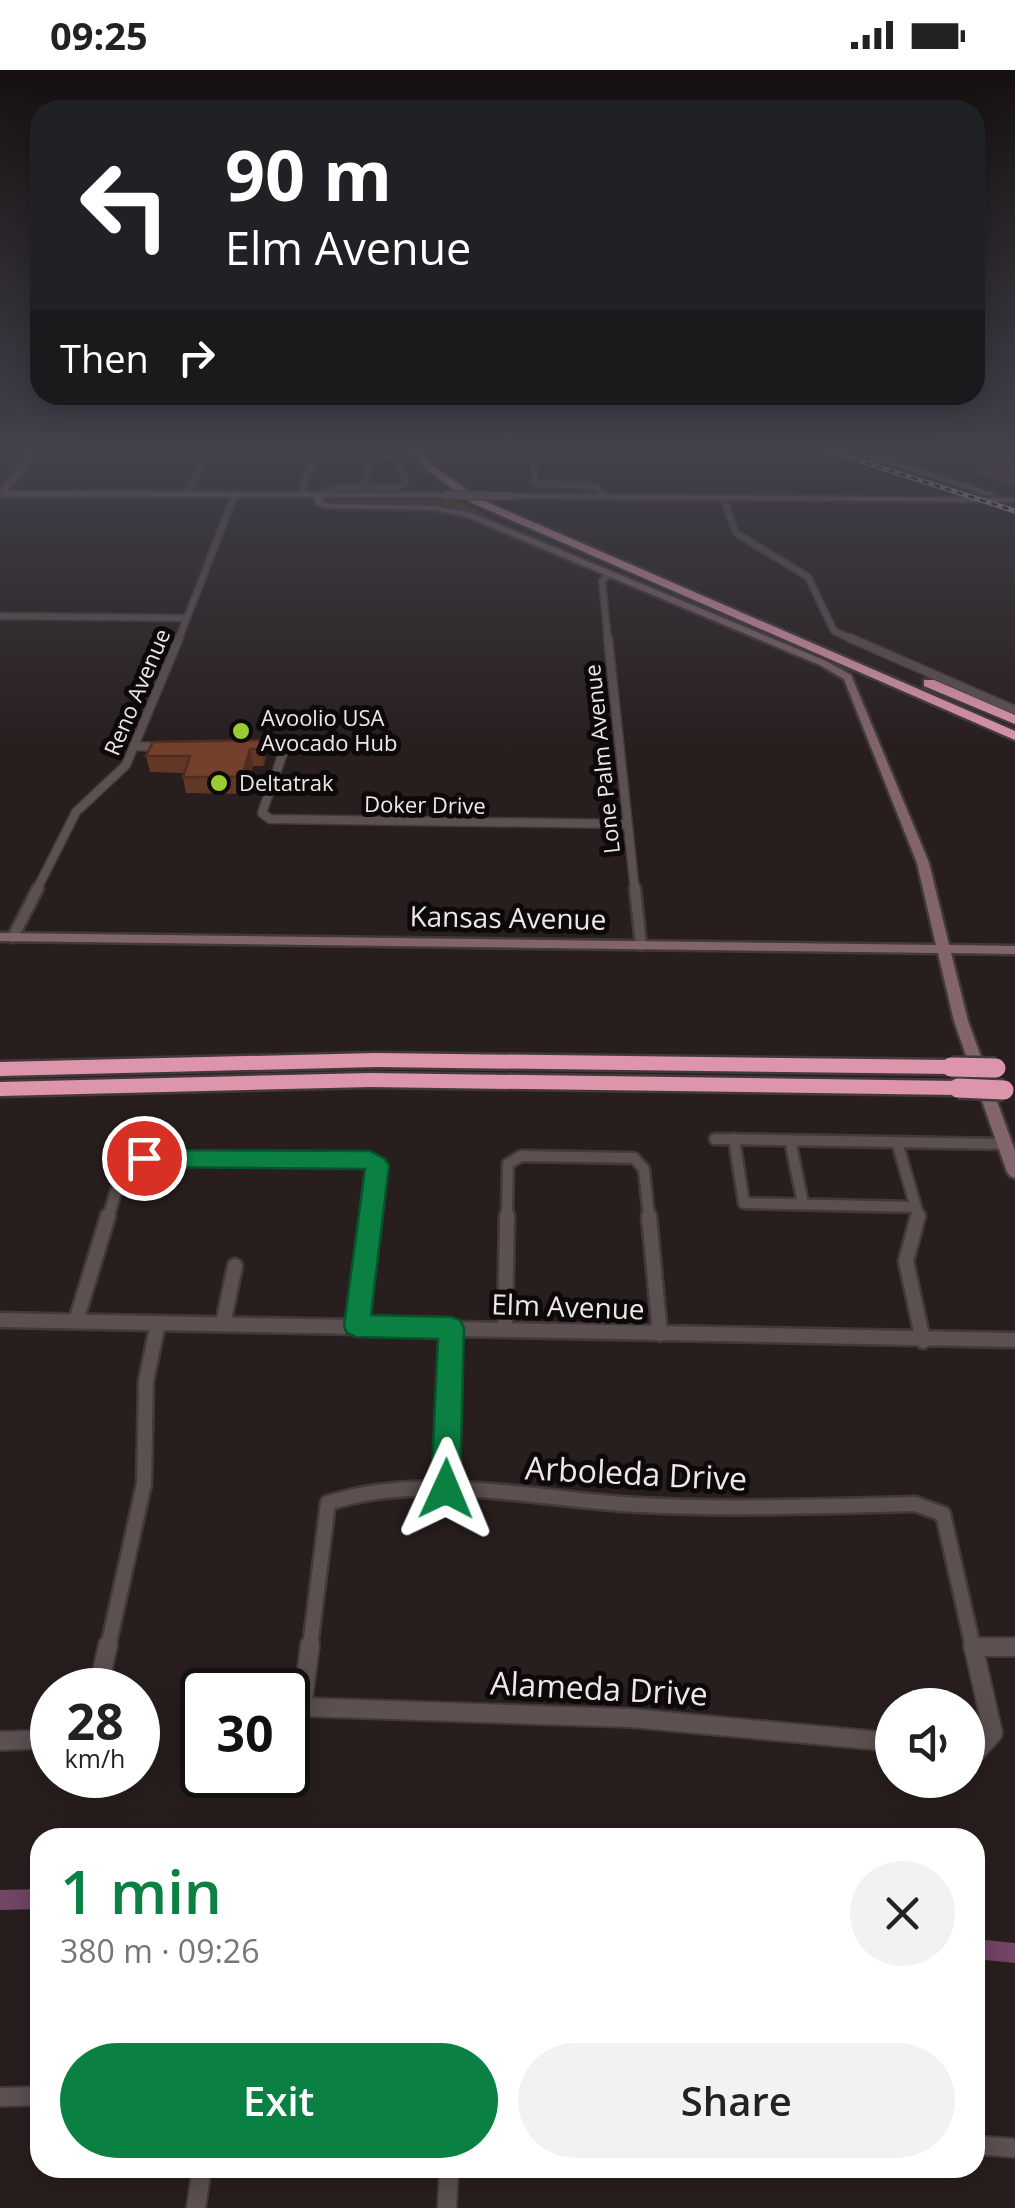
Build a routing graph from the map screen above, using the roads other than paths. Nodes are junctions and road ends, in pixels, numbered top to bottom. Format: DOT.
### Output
graph roads {
  1 [pos="214,548"];
  2 [pos="547,548"];
  3 [pos="583,548"];
  4 [pos="607,548"];
  5 [pos="761,548"];
  6 [pos="609,573"];
  7 [pos="0,616"];
  8 [pos="187,618"];
  9 [pos="1015,710"];
  10 [pos="1015,720"];
  11 [pos="1015,737"];
  12 [pos="134,746"];
  13 [pos="173,746"];
  14 [pos="242,747"];
  15 [pos="625,824"];
  16 [pos="6,937"];
  17 [pos="640,945"];
  18 [pos="946,948"];
  19 [pos="1015,950"];
  20 [pos="0,1068"];
  21 [pos="1006,1068"];
  22 [pos="0,1089"];
  23 [pos="1010,1090"];
  24 [pos="715,1139"];
  25 [pos="734,1139"];
  26 [pos="790,1140"];
  27 [pos="896,1142"];
  28 [pos="1004,1144"];
  29 [pos="1015,1172"];
  30 [pos="802,1204"];
  31 [pos="915,1207"];
  32 [pos="235,1266"];
  33 [pos="0,1320"];
  34 [pos="76,1322"];
  35 [pos="158,1323"];
  36 [pos="222,1324"];
  37 [pos="356,1326"];
  38 [pos="451,1328"];
  39 [pos="505,1330"];
  40 [pos="660,1334"];
  41 [pos="1015,1340"];
  42 [pos="923,1341"];
  43 [pos="446,1489"];
  44 [pos="1015,1647"];
  45 [pos="974,1648"];
  46 [pos="103,1668"];
  47 [pos="307,1668"];
  48 [pos="983,1688"];
  49 [pos="985,1697"];
  50 [pos="310,1706"];
  51 [pos="985,1739"];
  52 [pos="30,1740"];
  53 [pos="875,1740"];
  54 [pos="0,1741"];
  55 [pos="30,2096"];
  56 [pos="0,2097"];
  57 [pos="985,2146"];
  58 [pos="1015,2148"];
  59 [pos="200,2178"];
  60 [pos="448,2178"];
  61 [pos="196,2208"];
  62 [pos="447,2208"];
  1 -- 8 [label="street, Reno Avenue"];
  2 -- 6 [label="street"];
  3 -- 11 [label="highway"];
  4 -- 10 [label="highway"];
  5 -- 9 [label="street"];
  6 -- 15 [label="street, Lone Palm Avenue"];
  6 -- 18 [label="street"];
  7 -- 8 [label="street"];
  8 -- 12 [label="street, Reno Avenue"];
  12 -- 13 [label="street"];
  12 -- 16 [label="street, Reno Avenue"];
  14 -- 15 [label="street, Doker Drive"];
  15 -- 17 [label="street, Lone Palm Avenue"];
  16 -- 17 [label="street, Kansas Avenue"];
  17 -- 18 [label="street, Kansas Avenue"];
  18 -- 19 [label="street, Kansas Avenue"];
  18 -- 28 [label="street"];
  20 -- 21 [label="highway, bridge"];
  22 -- 23 [label="highway, bridge"];
  24 -- 25 [label="street"];
  25 -- 26 [label="street"];
  25 -- 30 [label="street"];
  26 -- 27 [label="street"];
  26 -- 30 [label="street"];
  27 -- 28 [label="street"];
  27 -- 31 [label="street"];
  28 -- 29 [label="street"];
  30 -- 31 [label="street"];
  31 -- 42 [label="street"];
  32 -- 36 [label="street"];
  33 -- 34 [label="street, Elm Avenue"];
  34 -- 35 [label="street, Elm Avenue"];
  34 -- 37 [label="street"];
  35 -- 36 [label="street, Elm Avenue"];
  35 -- 46 [label="street"];
  36 -- 37 [label="street, Elm Avenue"];
  37 -- 38 [label="street, Elm Avenue"];
  38 -- 39 [label="street, Elm Avenue"];
  38 -- 43 [label="street"];
  39 -- 40 [label="street, Elm Avenue"];
  39 -- 40 [label="street"];
  40 -- 42 [label="street, Elm Avenue"];
  41 -- 42 [label="street, Elm Avenue"];
  43 -- 45 [label="street, Arboleda Drive"];
  43 -- 47 [label="street, Arboleda Drive"];
  44 -- 45 [label="street"];
  45 -- 48 [label="street"];
  49 -- 51 [label="street"];
  50 -- 53 [label="street, Alameda Drive"];
  52 -- 54 [label="street"];
  55 -- 56 [label="street"];
  57 -- 58 [label="street"];
  59 -- 61 [label="street"];
  60 -- 62 [label="street"];
}
